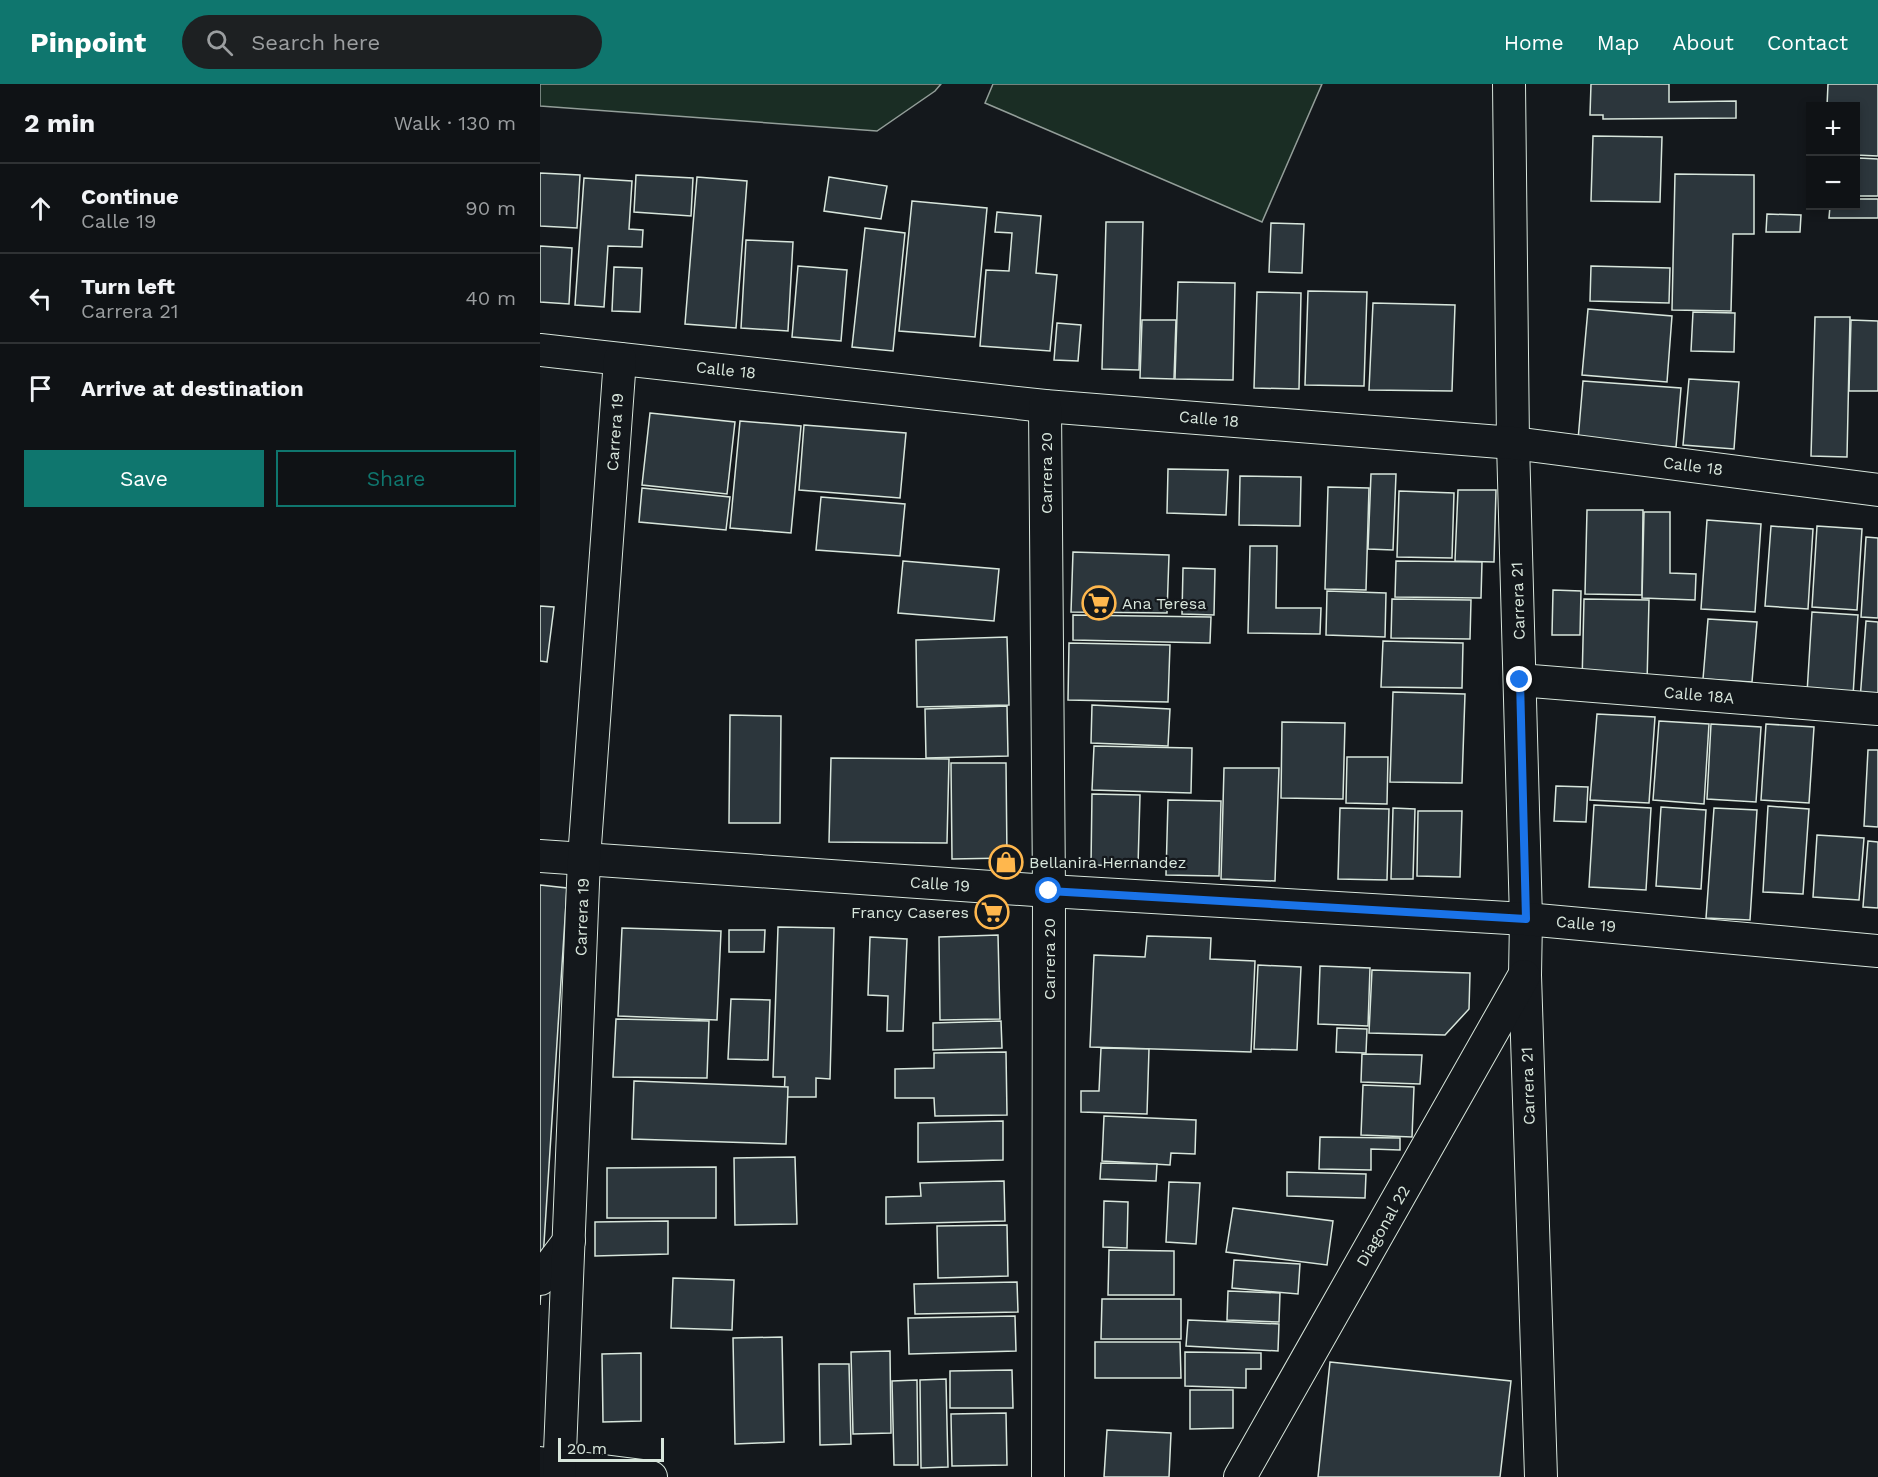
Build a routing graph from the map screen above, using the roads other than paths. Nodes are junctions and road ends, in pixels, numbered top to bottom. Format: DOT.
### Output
graph roads {
  1 [pos="1509,84"];
  2 [pos="540,350"];
  3 [pos="620,359"];
  4 [pos="1045,406"];
  5 [pos="1513,443"];
  6 [pos="1878,490"];
  7 [pos="1520,680"];
  8 [pos="1878,709"];
  9 [pos="540,856"];
  10 [pos="585,859"];
  11 [pos="1049,891"];
  12 [pos="1526,919"];
  13 [pos="1878,951"];
  14 [pos="1525,975"];
  15 [pos="569,1241"];
  16 [pos="540,1279"];
  17 [pos="553,1469"];
  18 [pos="651,1477"];
  19 [pos="1048,1477"];
  20 [pos="1240,1477"];
  21 [pos="1541,1477"];
  1 -- 5 [label="street, Carrera 21"];
  2 -- 3 [label="street, Calle 18"];
  3 -- 4 [label="street, Calle 18"];
  3 -- 10 [label="street, Carrera 19"];
  4 -- 5 [label="street, Calle 18"];
  4 -- 11 [label="street, Carrera 20"];
  5 -- 6 [label="street, Calle 18"];
  5 -- 7 [label="street, Carrera 21"];
  7 -- 8 [label="street, Calle 18A"];
  7 -- 12 [label="street, Carrera 21"];
  9 -- 10 [label="street, Calle 19"];
  10 -- 11 [label="street, Calle 19"];
  10 -- 15 [label="street, Carrera 19"];
  11 -- 12 [label="street, Calle 19"];
  11 -- 19 [label="street, Carrera 20"];
  12 -- 13 [label="street, Calle 19"];
  12 -- 14 [label="street, Carrera 21"];
  14 -- 20 [label="street, Diagonal 22"];
  14 -- 21 [label="street, Carrera 21"];
  15 -- 16 [label="street"];
  15 -- 17 [label="street, Carrera 19"];
  17 -- 18 [label="street"];
}
